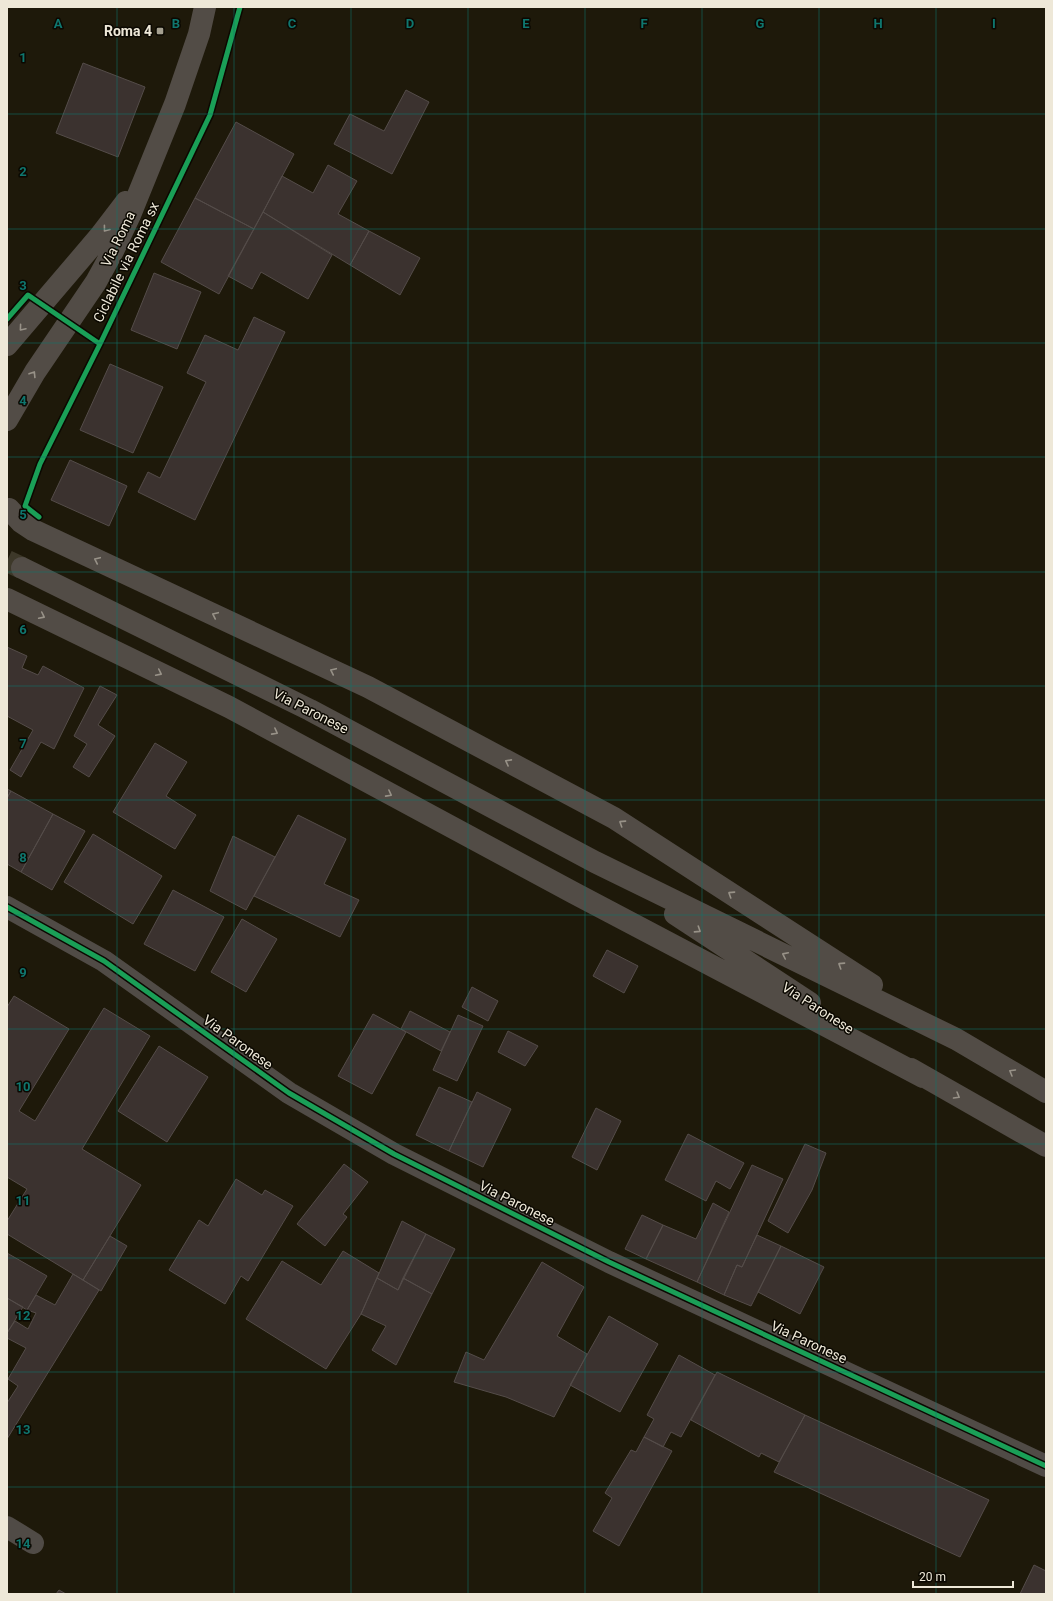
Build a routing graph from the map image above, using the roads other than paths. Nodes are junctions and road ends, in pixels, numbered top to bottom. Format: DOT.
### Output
graph roads {
  1 [pos="205,7"];
  2 [pos="146,175"];
  3 [pos="7,346"];
  4 [pos="7,420"];
  5 [pos="8,512"];
  6 [pos="22,568"];
  7 [pos="7,599"];
  8 [pos="595,862"];
  9 [pos="7,907"];
  10 [pos="956,1039"];
  11 [pos="923,1077"];
  12 [pos="1046,1092"];
  13 [pos="1046,1146"];
  14 [pos="1046,1466"];
  15 [pos="7,1528"];
  16 [pos="33,1543"];
  1 -- 2 [label="main road, Via Roma"];
  2 -- 3 [label="main road, Via Roma, one-way"];
  4 -- 2 [label="main road, Via Roma, one-way"];
  10 -- 5 [label="main road, one-way"];
  6 -- 8 [label="main road, Via Paronese"];
  7 -- 11 [label="main road, one-way"];
  10 -- 8 [label="main road, Via Paronese, one-way"];
  8 -- 11 [label="main road, Via Paronese, one-way"];
  9 -- 14 [label="street, Via Paronese"];
  12 -- 10 [label="main road, Via Paronese, one-way"];
  11 -- 13 [label="main road, Via Paronese, one-way"];
  15 -- 16 [label="street"];
}
